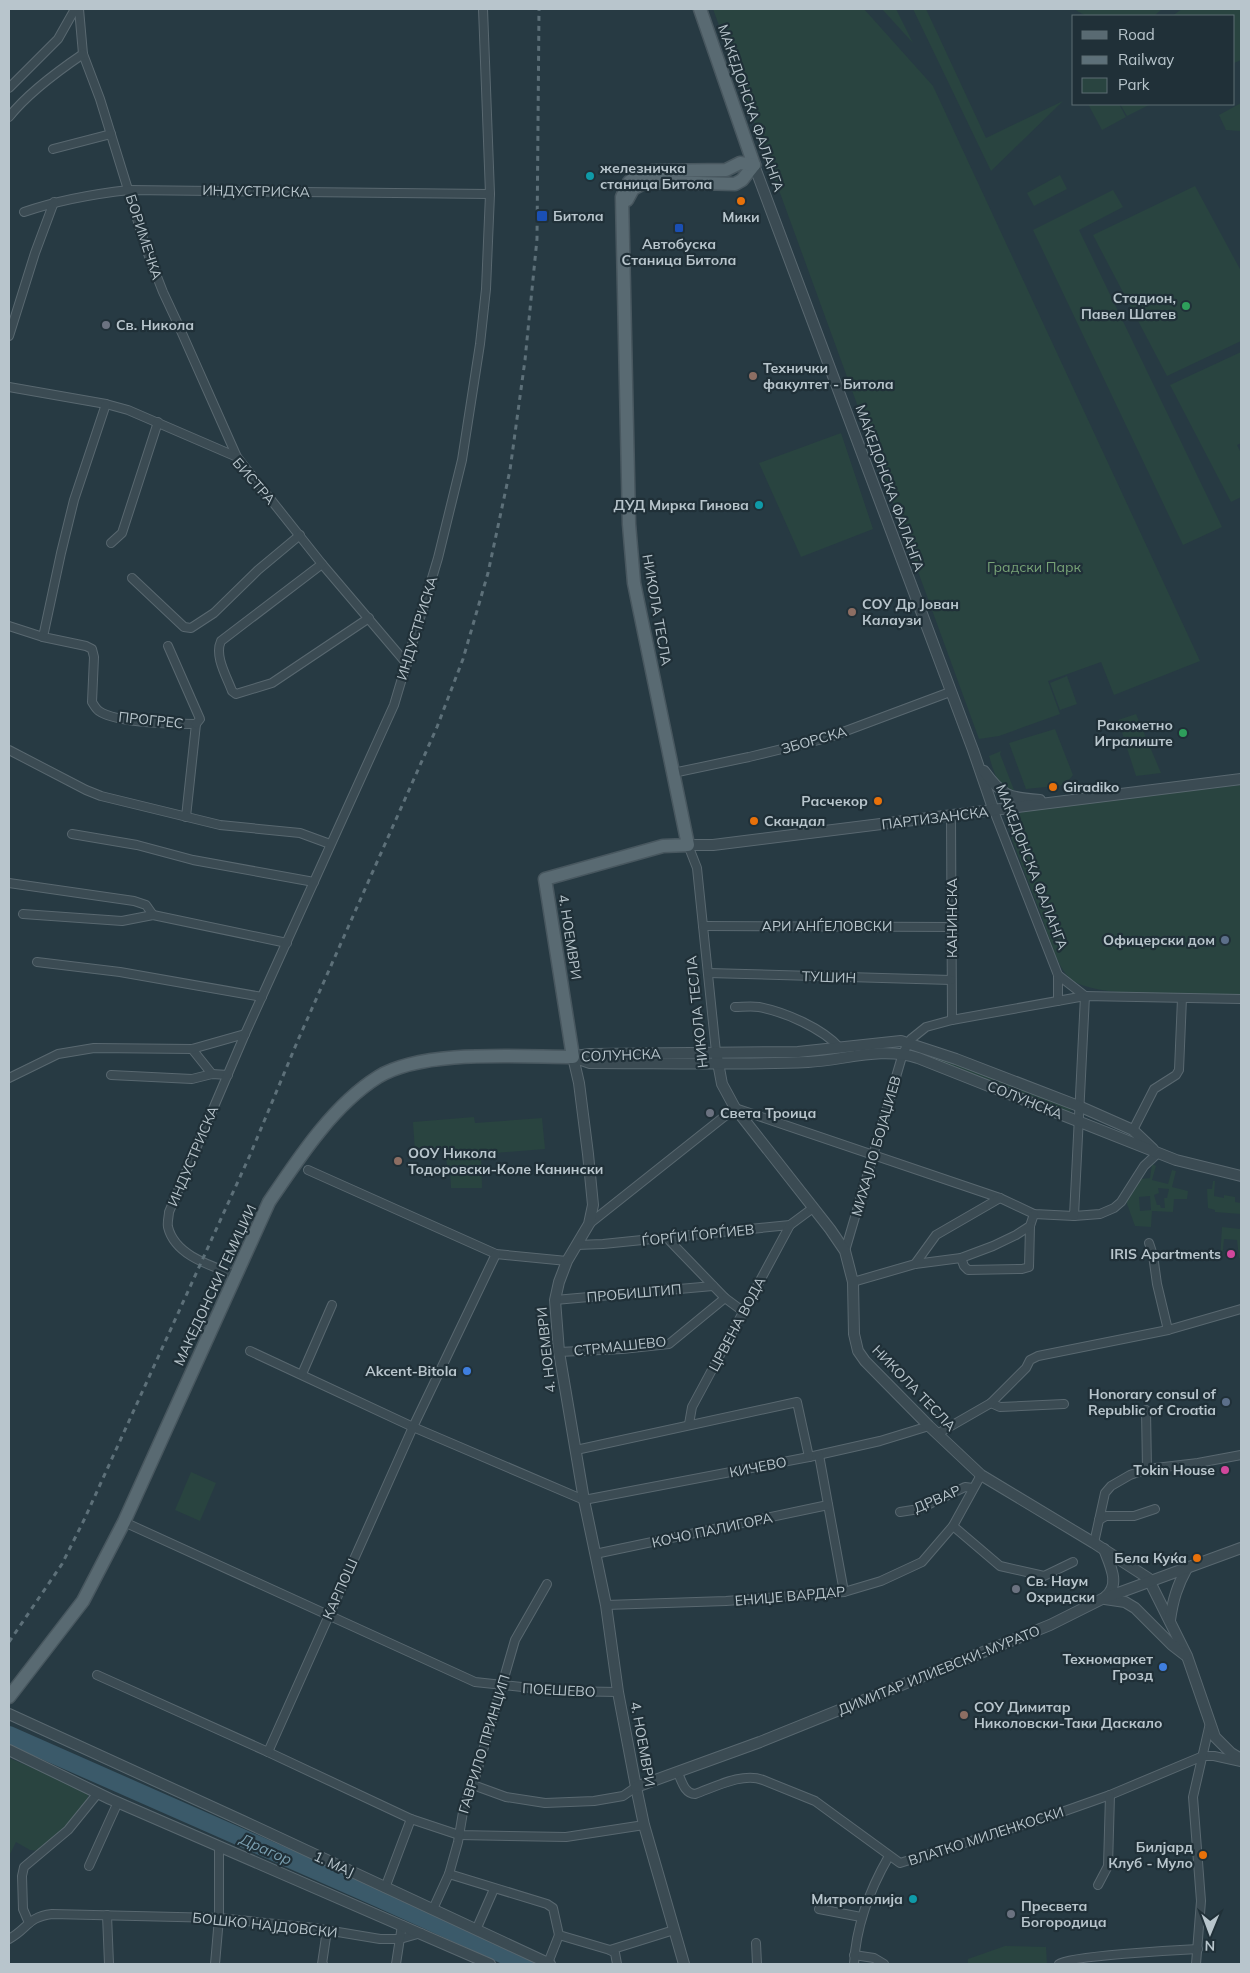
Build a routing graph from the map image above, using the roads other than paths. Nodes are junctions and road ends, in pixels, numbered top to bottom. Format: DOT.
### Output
graph roads {
  1 [pos="74,9"];
  2 [pos="79,9"];
  3 [pos="483,9"];
  4 [pos="700,9"];
  5 [pos="83,54"];
  6 [pos="9,88"];
  7 [pos="9,117"];
  8 [pos="111,134"];
  9 [pos="53,149"];
  10 [pos="754,165"];
  11 [pos="129,190"];
  12 [pos="490,194"];
  13 [pos="54,202"];
  14 [pos="24,212"];
  15 [pos="9,336"];
  16 [pos="9,388"];
  17 [pos="106,404"];
  18 [pos="158,422"];
  19 [pos="237,457"];
  20 [pos="300,535"];
  21 [pos="111,543"];
  22 [pos="322,564"];
  23 [pos="132,578"];
  24 [pos="369,618"];
  25 [pos="9,626"];
  26 [pos="43,637"];
  27 [pos="168,646"];
  28 [pos="407,664"];
  29 [pos="950,692"];
  30 [pos="196,724"];
  31 [pos="9,750"];
  32 [pos="977,760"];
  33 [pos="673,773"];
  34 [pos="1241,779"];
  35 [pos="1063,801"];
  36 [pos="994,811"];
  37 [pos="951,816"];
  38 [pos="186,817"];
  39 [pos="72,834"];
  40 [pos="330,844"];
  41 [pos="688,845"];
  42 [pos="314,882"];
  43 [pos="9,883"];
  44 [pos="23,914"];
  45 [pos="153,915"];
  46 [pos="703,926"];
  47 [pos="952,927"];
  48 [pos="287,943"];
  49 [pos="37,962"];
  50 [pos="708,973"];
  51 [pos="1058,975"];
  52 [pos="951,980"];
  53 [pos="1085,996"];
  54 [pos="262,997"];
  55 [pos="1182,998"];
  56 [pos="1241,999"];
  57 [pos="1058,1001"];
  58 [pos="735,1007"];
  59 [pos="952,1020"];
  60 [pos="244,1034"];
  61 [pos="908,1042"];
  62 [pos="840,1048"];
  63 [pos="192,1049"];
  64 [pos="716,1052"];
  65 [pos="903,1053"];
  66 [pos="573,1057"];
  67 [pos="717,1064"];
  68 [pos="212,1074"];
  69 [pos="228,1074"];
  70 [pos="111,1075"];
  71 [pos="9,1078"];
  72 [pos="1081,1107"];
  73 [pos="735,1108"];
  74 [pos="1080,1122"];
  75 [pos="1133,1130"];
  76 [pos="1158,1153"];
  77 [pos="874,1155"];
  78 [pos="308,1170"];
  79 [pos="1241,1176"];
  80 [pos="1000,1198"];
  81 [pos="813,1208"];
  82 [pos="1034,1214"];
  83 [pos="1074,1216"];
  84 [pos="589,1224"];
  85 [pos="790,1225"];
  86 [pos="1030,1226"];
  87 [pos="667,1238"];
  88 [pos="1148,1243"];
  89 [pos="577,1245"];
  90 [pos="845,1251"];
  91 [pos="496,1254"];
  92 [pos="961,1258"];
  93 [pos="567,1261"];
  94 [pos="915,1264"];
  95 [pos="236,1275"];
  96 [pos="853,1282"];
  97 [pos="714,1286"];
  98 [pos="725,1298"];
  99 [pos="555,1300"];
  100 [pos="332,1305"];
  101 [pos="1241,1310"];
  102 [pos="744,1312"];
  103 [pos="1168,1330"];
  104 [pos="250,1351"];
  105 [pos="559,1352"];
  106 [pos="302,1374"];
  107 [pos="991,1402"];
  108 [pos="1064,1404"];
  109 [pos="1146,1410"];
  110 [pos="689,1424"];
  111 [pos="413,1427"];
  112 [pos="933,1430"];
  113 [pos="576,1450"];
  114 [pos="819,1454"];
  115 [pos="1241,1455"];
  116 [pos="809,1457"];
  117 [pos="1147,1469"];
  118 [pos="981,1475"];
  119 [pos="973,1488"];
  120 [pos="584,1500"];
  121 [pos="828,1505"];
  122 [pos="1155,1509"];
  123 [pos="900,1512"];
  124 [pos="1099,1520"];
  125 [pos="124,1522"];
  126 [pos="953,1526"];
  127 [pos="1094,1543"];
  128 [pos="1241,1548"];
  129 [pos="1104,1549"];
  130 [pos="595,1554"];
  131 [pos="1073,1562"];
  132 [pos="1187,1568"];
  133 [pos="1151,1581"];
  134 [pos="547,1584"];
  135 [pos="844,1592"];
  136 [pos="1102,1599"];
  137 [pos="606,1605"];
  138 [pos="328,1615"];
  139 [pos="1170,1621"];
  140 [pos="1187,1656"];
  141 [pos="97,1675"];
  142 [pos="501,1686"];
  143 [pos="618,1692"];
  144 [pos="9,1697"];
  145 [pos="9,1714"];
  146 [pos="1210,1723"];
  147 [pos="9,1750"];
  148 [pos="268,1752"];
  149 [pos="1203,1756"];
  150 [pos="1241,1761"];
  151 [pos="678,1773"];
  152 [pos="473,1785"];
  153 [pos="636,1788"];
  154 [pos="98,1793"];
  155 [pos="1110,1795"];
  156 [pos="118,1802"];
  157 [pos="411,1820"];
  158 [pos="644,1825"];
  159 [pos="459,1835"];
  160 [pos="219,1846"];
  161 [pos="889,1856"];
  162 [pos="89,1866"];
  163 [pos="449,1874"];
  164 [pos="1098,1885"];
  165 [pos="385,1888"];
  166 [pos="494,1889"];
  167 [pos="820,1908"];
  168 [pos="433,1909"];
  169 [pos="107,1915"];
  170 [pos="861,1917"];
  171 [pos="219,1918"];
  172 [pos="29,1923"];
  173 [pos="402,1925"];
  174 [pos="327,1930"];
  175 [pos="476,1930"];
  176 [pos="674,1930"];
  177 [pos="422,1933"];
  178 [pos="559,1935"];
  179 [pos="9,1939"];
  180 [pos="400,1939"];
  181 [pos="756,1943"];
  182 [pos="1198,1949"];
  183 [pos="610,1950"];
  184 [pos="854,1955"];
  185 [pos="1102,1960"];
  186 [pos="1060,1963"];
  187 [pos="110,1964"];
  188 [pos="215,1964"];
  189 [pos="323,1964"];
  190 [pos="396,1964"];
  191 [pos="490,1964"];
  192 [pos="549,1964"];
  193 [pos="617,1964"];
  194 [pos="684,1964"];
  195 [pos="757,1964"];
  196 [pos="854,1964"];
  197 [pos="884,1964"];
  198 [pos="1196,1964"];
  1 -- 6 [label="street"];
  2 -- 5 [label="street, БОРИМЕЧКА"];
  3 -- 12 [label="street, ИНДУСТРИСКА"];
  4 -- 10 [label="main road, МАКЕДОНСКА ФАЛАНГА"];
  5 -- 7 [label="street"];
  5 -- 8 [label="street, БОРИМЕЧКА"];
  8 -- 9 [label="street"];
  8 -- 11 [label="street, БОРИМЕЧКА"];
  10 -- 29 [label="street, МАКЕДОНСКА ФАЛАНГА"];
  10 -- 33 [label="main road, НИКОЛА ТЕСЛА"];
  11 -- 12 [label="street, ИНДУСТРИСКА"];
  11 -- 13 [label="street, ИНДУСТРИСКА"];
  11 -- 19 [label="street, БОРИМЕЧКА"];
  12 -- 28 [label="street, ИНДУСТРИСКА"];
  13 -- 14 [label="street, ИНДУСТРИСКА"];
  13 -- 15 [label="street"];
  16 -- 17 [label="street, БИСТРА"];
  17 -- 18 [label="street, БИСТРА"];
  17 -- 26 [label="street"];
  18 -- 19 [label="street, БИСТРА"];
  18 -- 21 [label="street"];
  19 -- 20 [label="street, БИСТРА"];
  20 -- 22 [label="street, БИСТРА"];
  20 -- 23 [label="street"];
  22 -- 24 [label="street, БИСТРА"];
  22 -- 24 [label="street"];
  24 -- 28 [label="street, БИСТРА"];
  25 -- 26 [label="street, ПРОГРЕС"];
  26 -- 30 [label="street, ПРОГРЕС"];
  27 -- 30 [label="street"];
  28 -- 40 [label="street, ИНДУСТРИСКА"];
  29 -- 32 [label="street, МАКЕДОНСКА ФАЛАНГА"];
  29 -- 33 [label="street, ЗБОРСКА"];
  30 -- 38 [label="street, ПРОГРЕС"];
  31 -- 38 [label="street"];
  32 -- 35 [label="street"];
  32 -- 36 [label="street, МАКЕДОНСКА ФАЛАНГА"];
  33 -- 41 [label="main road, НИКОЛА ТЕСЛА"];
  34 -- 35 [label="street, ПАРТИЗАНСКА"];
  35 -- 36 [label="street, ПАРТИЗАНСКА"];
  36 -- 37 [label="street, ПАРТИЗАНСКА"];
  36 -- 51 [label="street, МАКЕДОНСКА ФАЛАНГА"];
  37 -- 41 [label="street, ПАРТИЗАНСКА"];
  37 -- 47 [label="street, КАНИНСКА"];
  38 -- 40 [label="street"];
  39 -- 42 [label="street"];
  40 -- 42 [label="street, ИНДУСТРИСКА"];
  41 -- 46 [label="street, НИКОЛА ТЕСЛА"];
  41 -- 66 [label="main road, 4. НОЕМВРИ"];
  42 -- 48 [label="street, ИНДУСТРИСКА"];
  43 -- 45 [label="street"];
  44 -- 45 [label="street"];
  45 -- 48 [label="street"];
  46 -- 47 [label="street, АРИ АНЃЕЛОВСКИ"];
  46 -- 50 [label="street, НИКОЛА ТЕСЛА"];
  47 -- 52 [label="street, КАНИНСКА"];
  48 -- 54 [label="street, ИНДУСТРИСКА"];
  49 -- 54 [label="street"];
  50 -- 52 [label="street, ТУШИН"];
  50 -- 64 [label="street, НИКОЛА ТЕСЛА"];
  51 -- 53 [label="street"];
  51 -- 57 [label="street, МАКЕДОНСКА ФАЛАНГА"];
  52 -- 59 [label="street, КАНИНСКА"];
  53 -- 55 [label="street"];
  53 -- 57 [label="street"];
  53 -- 72 [label="street"];
  54 -- 60 [label="street, ИНДУСТРИСКА"];
  55 -- 56 [label="street"];
  55 -- 75 [label="street"];
  57 -- 59 [label="street"];
  58 -- 62 [label="street"];
  59 -- 61 [label="street"];
  60 -- 63 [label="street"];
  60 -- 69 [label="street, ИНДУСТРИСКА"];
  61 -- 62 [label="street, СОЛУНСКА"];
  61 -- 65 [label="street, МИХАЈЛО БОЈАЏИЕВ"];
  61 -- 72 [label="street, СОЛУНСКА"];
  62 -- 64 [label="street, СОЛУНСКА"];
  63 -- 68 [label="street"];
  63 -- 71 [label="street"];
  64 -- 66 [label="street, СОЛУНСКА"];
  64 -- 67 [label="street, НИКОЛА ТЕСЛА"];
  65 -- 67 [label="street, СОЛУНСКА"];
  65 -- 74 [label="street, СОЛУНСКА"];
  65 -- 77 [label="street, МИХАЈЛО БОЈАЏИЕВ"];
  66 -- 67 [label="street, СОЛУНСКА"];
  66 -- 84 [label="street, 4. НОЕМВРИ"];
  66 -- 95 [label="main road, МАКЕДОНСКИ ГЕМИЏИИ"];
  67 -- 73 [label="street, НИКОЛА ТЕСЛА"];
  68 -- 69 [label="street"];
  68 -- 70 [label="street"];
  69 -- 95 [label="street, ИНДУСТРИСКА"];
  72 -- 74 [label="street"];
  72 -- 75 [label="street, СОЛУНСКА"];
  73 -- 77 [label="street"];
  73 -- 81 [label="street, НИКОЛА ТЕСЛА"];
  73 -- 84 [label="street"];
  74 -- 76 [label="street, СОЛУНСКА"];
  74 -- 83 [label="street"];
  75 -- 76 [label="street, СОЛУНСКА"];
  76 -- 79 [label="street, СОЛУНСКА"];
  76 -- 83 [label="street"];
  77 -- 80 [label="street"];
  77 -- 90 [label="street, МИХАЈЛО БОЈАЏИЕВ"];
  78 -- 91 [label="street"];
  80 -- 82 [label="street"];
  80 -- 94 [label="street"];
  81 -- 85 [label="street"];
  81 -- 90 [label="street, НИКОЛА ТЕСЛА"];
  82 -- 83 [label="street"];
  82 -- 86 [label="street"];
  84 -- 89 [label="street, 4. НОЕМВРИ"];
  85 -- 87 [label="street, ЃОРЃИ ЃОРЃИЕВ"];
  85 -- 102 [label="street, ЦРВЕНА ВОДА"];
  86 -- 92 [label="street"];
  86 -- 92 [label="street"];
  87 -- 89 [label="street, ЃОРЃИ ЃОРЃИЕВ"];
  87 -- 97 [label="street"];
  88 -- 103 [label="street"];
  89 -- 93 [label="street, 4. НОЕМВРИ"];
  90 -- 96 [label="street, НИКОЛА ТЕСЛА"];
  91 -- 93 [label="street"];
  91 -- 111 [label="street, КАРПОШ"];
  92 -- 94 [label="street"];
  93 -- 99 [label="street, 4. НОЕМВРИ"];
  94 -- 96 [label="street"];
  95 -- 125 [label="main road, МАКЕДОНСКИ ГЕМИЏИИ"];
  96 -- 112 [label="street, НИКОЛА ТЕСЛА"];
  97 -- 98 [label="street"];
  97 -- 99 [label="street, ПРОБИШТИП"];
  98 -- 102 [label="street"];
  98 -- 105 [label="street, СТРМАШЕВО"];
  99 -- 105 [label="street, 4. НОЕМВРИ"];
  100 -- 106 [label="street"];
  101 -- 103 [label="street, КИЧЕВО"];
  102 -- 110 [label="street, ЦРВЕНА ВОДА"];
  103 -- 107 [label="street, КИЧЕВО"];
  104 -- 106 [label="street"];
  105 -- 113 [label="street, 4. НОЕМВРИ"];
  106 -- 111 [label="street"];
  107 -- 108 [label="street"];
  107 -- 112 [label="street, КИЧЕВО"];
  109 -- 117 [label="street"];
  110 -- 113 [label="street"];
  110 -- 116 [label="street"];
  111 -- 120 [label="street"];
  111 -- 138 [label="street, КАРПОШ"];
  112 -- 114 [label="street, КИЧЕВО"];
  112 -- 118 [label="street, НИКОЛА ТЕСЛА"];
  113 -- 120 [label="street, 4. НОЕМВРИ"];
  114 -- 116 [label="street, КИЧЕВО"];
  114 -- 121 [label="street"];
  115 -- 117 [label="street"];
  116 -- 120 [label="street, КИЧЕВО"];
  117 -- 124 [label="street"];
  118 -- 119 [label="street, ЕНИЏЕ ВАРДАР"];
  118 -- 127 [label="street, НИКОЛА ТЕСЛА"];
  119 -- 123 [label="street, ДРВАР"];
  119 -- 126 [label="street, ЕНИЏЕ ВАРДАР"];
  120 -- 130 [label="street, 4. НОЕМВРИ"];
  121 -- 130 [label="street, КОЧО ПАЛИГОРА"];
  121 -- 135 [label="street"];
  122 -- 124 [label="street"];
  124 -- 127 [label="street"];
  125 -- 138 [label="street, ПОЕШЕВО"];
  125 -- 144 [label="main road, МАКЕДОНСКИ ГЕМИЏИИ"];
  126 -- 131 [label="street"];
  126 -- 135 [label="street, ЕНИЏЕ ВАРДАР"];
  127 -- 129 [label="street, НИКОЛА ТЕСЛА"];
  128 -- 132 [label="street, ДИМИТАР ИЛИЕВСКИ-МУРАТО"];
  129 -- 133 [label="street, НИКОЛА ТЕСЛА"];
  129 -- 136 [label="street"];
  130 -- 137 [label="street, 4. НОЕМВРИ"];
  132 -- 133 [label="street, ДИМИТАР ИЛИЕВСКИ-МУРАТО"];
  132 -- 139 [label="street"];
  133 -- 136 [label="street, ДИМИТАР ИЛИЕВСКИ-МУРАТО"];
  133 -- 139 [label="street, НИКОЛА ТЕСЛА"];
  134 -- 142 [label="street, ГАВРИЛО ПРИНЦИП"];
  135 -- 137 [label="street, ЕНИЏЕ ВАРДАР"];
  136 -- 140 [label="street"];
  136 -- 151 [label="street, ДИМИТАР ИЛИЕВСКИ-МУРАТО"];
  137 -- 143 [label="street, 4. НОЕМВРИ"];
  138 -- 142 [label="street, ПОЕШЕВО"];
  138 -- 148 [label="street, КАРПОШ"];
  139 -- 140 [label="street, НИКОЛА ТЕСЛА"];
  140 -- 146 [label="street, НИКОЛА ТЕСЛА"];
  141 -- 148 [label="street"];
  142 -- 143 [label="street, ПОЕШЕВО"];
  142 -- 152 [label="street, ГАВРИЛО ПРИНЦИП"];
  143 -- 153 [label="street, 4. НОЕМВРИ"];
  145 -- 165 [label="street, 1. МАЈ"];
  146 -- 149 [label="street"];
  146 -- 150 [label="street, НИКОЛА ТЕСЛА"];
  147 -- 154 [label="street, 1. МАЈ"];
  148 -- 157 [label="street"];
  149 -- 150 [label="street"];
  149 -- 155 [label="street, ВЛАТКО МИЛЕНКОСКИ"];
  149 -- 182 [label="street"];
  151 -- 153 [label="street, ДИМИТАР ИЛИЕВСКИ-МУРАТО"];
  151 -- 161 [label="street, ВЛАТКО МИЛЕНКОСКИ"];
  152 -- 153 [label="street"];
  152 -- 159 [label="street, ГАВРИЛО ПРИНЦИП"];
  153 -- 158 [label="street, 4. НОЕМВРИ"];
  154 -- 156 [label="street, 1. МАЈ"];
  154 -- 172 [label="street"];
  155 -- 161 [label="street, ВЛАТКО МИЛЕНКОСКИ"];
  155 -- 164 [label="street"];
  156 -- 160 [label="street, 1. МАЈ"];
  156 -- 162 [label="street"];
  157 -- 159 [label="street"];
  157 -- 165 [label="street"];
  158 -- 159 [label="street"];
  158 -- 176 [label="street, 4. НОЕМВРИ"];
  159 -- 163 [label="street, ГАВРИЛО ПРИНЦИП"];
  160 -- 171 [label="street"];
  160 -- 173 [label="street, 1. МАЈ"];
  161 -- 170 [label="street"];
  163 -- 166 [label="street"];
  163 -- 168 [label="street, ГАВРИЛО ПРИНЦИП"];
  165 -- 168 [label="street, 1. МАЈ"];
  166 -- 175 [label="street"];
  166 -- 178 [label="street"];
  167 -- 170 [label="street"];
  168 -- 175 [label="street, 1. МАЈ"];
  169 -- 171 [label="street, БОШКО НАЈДОВСКИ"];
  169 -- 172 [label="street, БОШКО НАЈДОВСКИ"];
  169 -- 187 [label="street"];
  170 -- 184 [label="street"];
  171 -- 174 [label="street, БОШКО НАЈДОВСКИ"];
  171 -- 188 [label="street"];
  172 -- 179 [label="street, БОШКО НАЈДОВСКИ"];
  173 -- 177 [label="street, 1. МАЈ"];
  173 -- 180 [label="street"];
  174 -- 180 [label="street, БОШКО НАЈДОВСКИ"];
  174 -- 189 [label="street"];
  175 -- 192 [label="street, 1. МАЈ"];
  176 -- 183 [label="street"];
  176 -- 194 [label="street, 4. НОЕМВРИ"];
  177 -- 180 [label="street, БОШКО НАЈДОВСКИ"];
  177 -- 191 [label="street, 1. МАЈ"];
  178 -- 183 [label="street"];
  178 -- 192 [label="street"];
  180 -- 190 [label="street"];
  181 -- 195 [label="street"];
  182 -- 185 [label="street"];
  182 -- 198 [label="street"];
  183 -- 193 [label="street"];
  184 -- 196 [label="street"];
  184 -- 197 [label="street"];
  185 -- 186 [label="street"];
}
